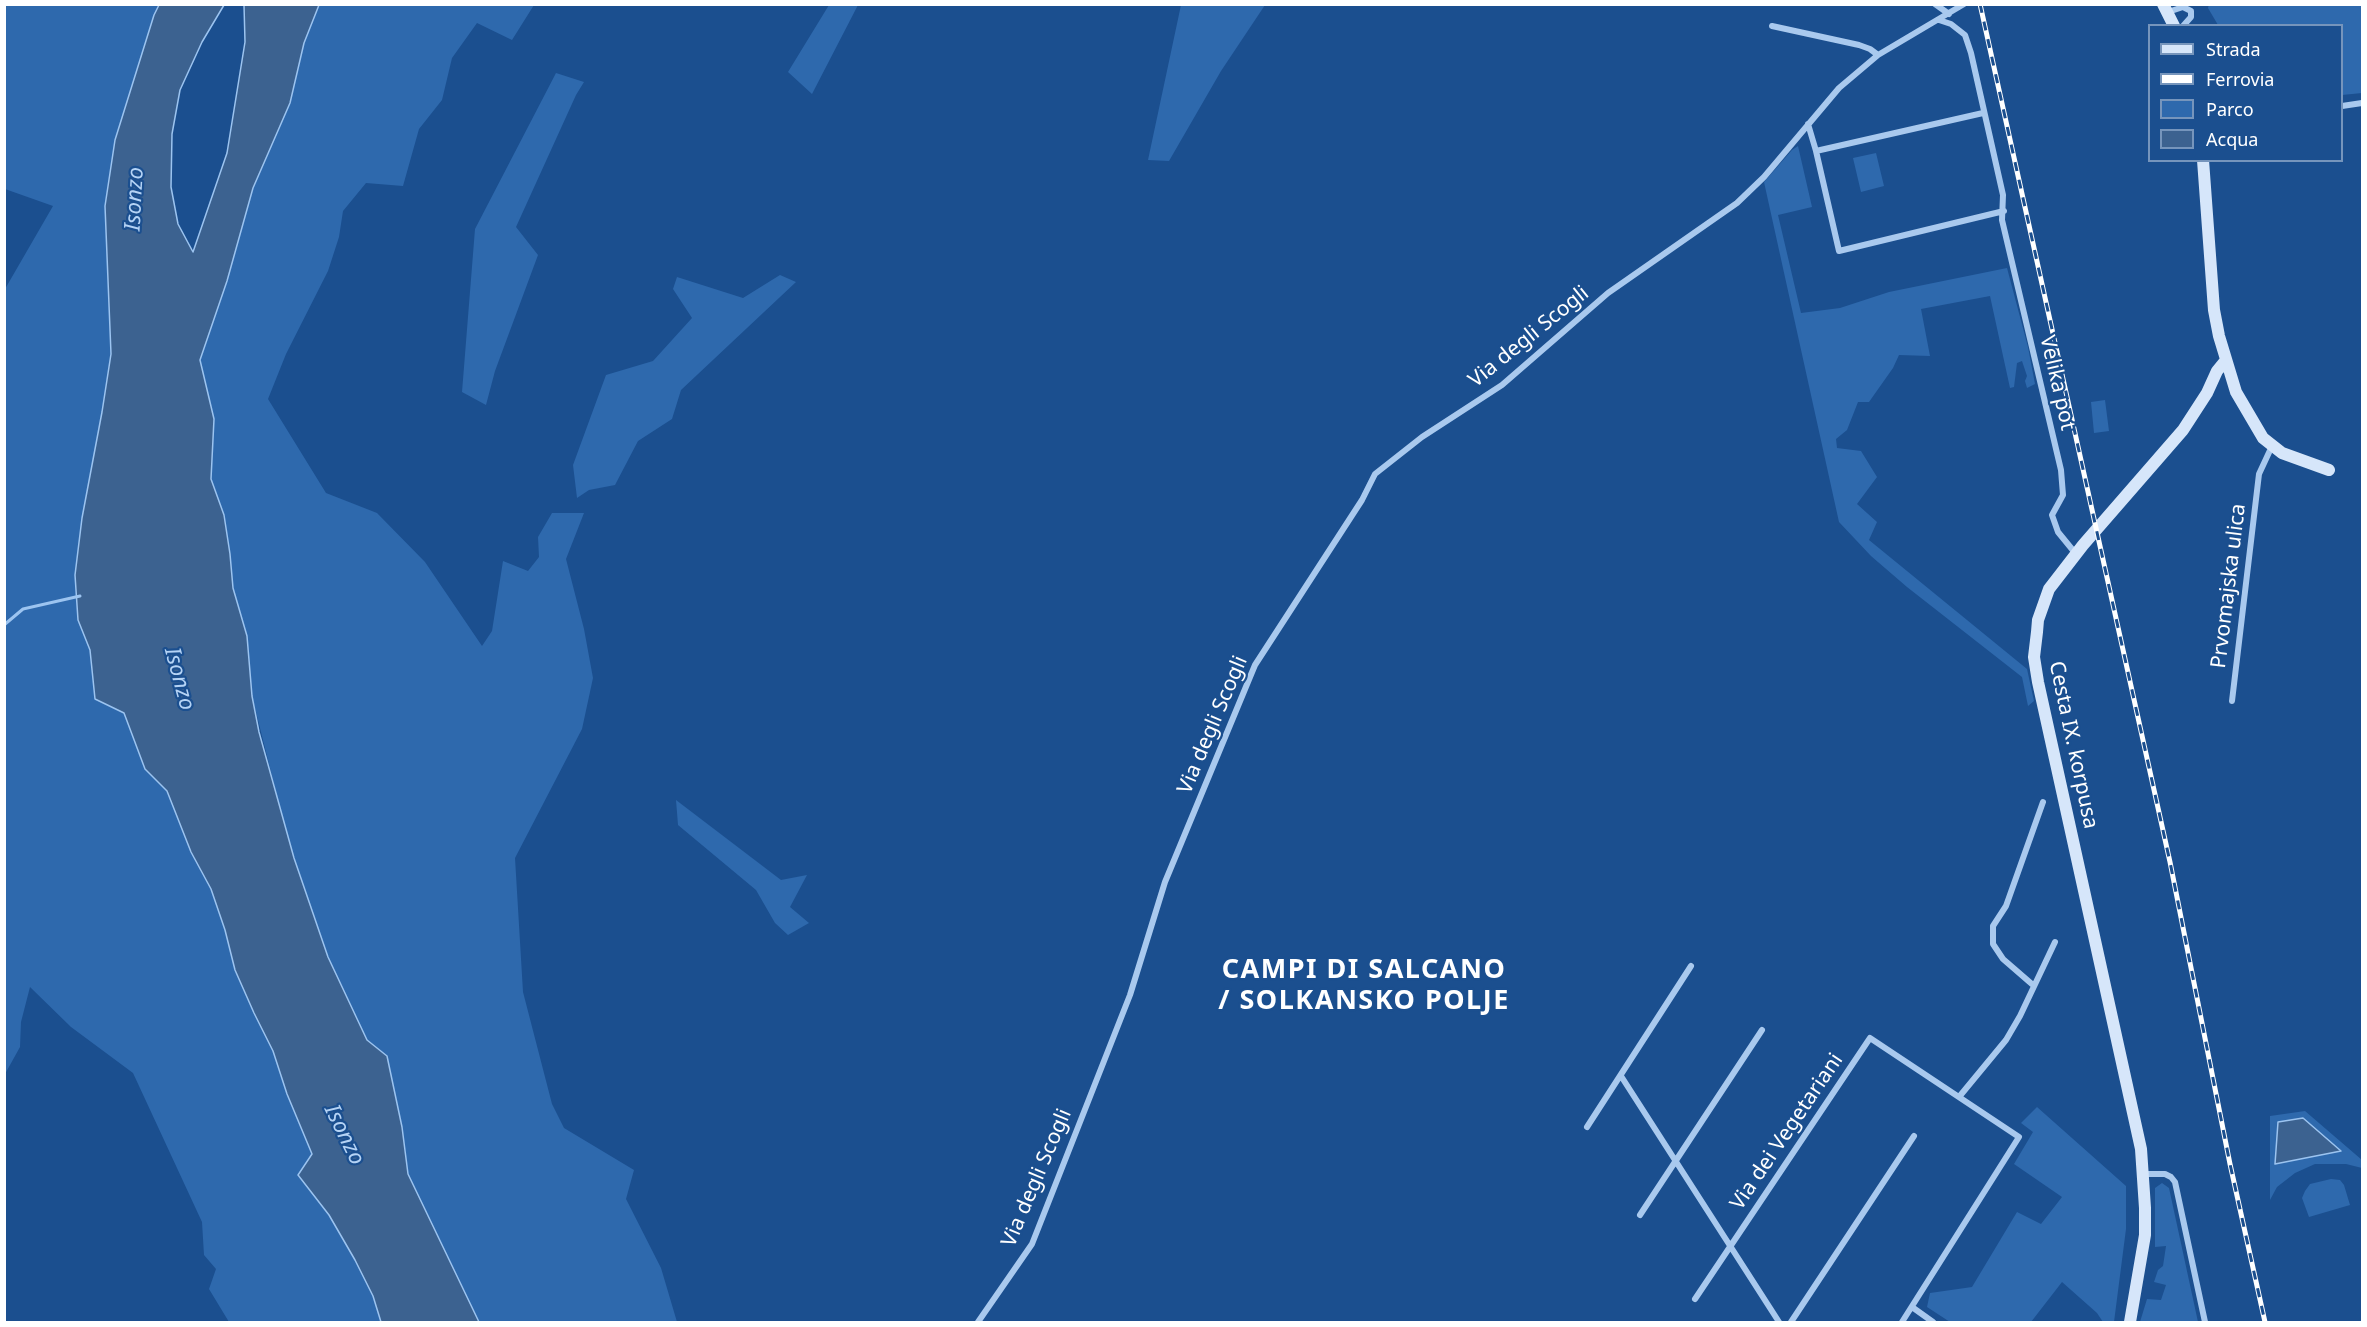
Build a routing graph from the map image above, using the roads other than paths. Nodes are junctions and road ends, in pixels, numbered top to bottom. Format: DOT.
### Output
graph roads {
  1 [pos="1935,4"];
  2 [pos="1964,4"];
  3 [pos="2165,8"];
  4 [pos="2192,8"];
  5 [pos="1948,14"];
  6 [pos="1939,20"];
  7 [pos="2173,24"];
  8 [pos="2185,24"];
  9 [pos="1772,26"];
  10 [pos="1878,55"];
  11 [pos="2362,103"];
  12 [pos="2343,106"];
  13 [pos="1983,112"];
  14 [pos="1808,124"];
  15 [pos="1816,151"];
  16 [pos="2203,162"];
  17 [pos="2004,211"];
  18 [pos="2226,360"];
  19 [pos="2272,445"];
  20 [pos="2329,470"];
  21 [pos="2076,554"];
  22 [pos="2232,701"];
  23 [pos="2043,802"];
  24 [pos="2055,942"];
  25 [pos="1691,966"];
  26 [pos="2033,985"];
  27 [pos="1762,1030"];
  28 [pos="1621,1076"];
  29 [pos="1959,1097"];
  30 [pos="1587,1127"];
  31 [pos="1914,1136"];
  32 [pos="1677,1160"];
  33 [pos="2144,1174"];
  34 [pos="1640,1215"];
  35 [pos="1730,1244"];
  36 [pos="1695,1299"];
  37 [pos="1912,1307"];
  38 [pos="978,1323"];
  39 [pos="1779,1323"];
  40 [pos="1791,1323"];
  41 [pos="1902,1323"];
  42 [pos="1933,1323"];
  43 [pos="2130,1323"];
  44 [pos="2205,1323"];
  1 -- 5 [label="street"];
  2 -- 5 [label="street"];
  3 -- 4 [label="street"];
  3 -- 7 [label="main road"];
  4 -- 8 [label="street"];
  5 -- 6 [label="street"];
  6 -- 10 [label="street"];
  6 -- 13 [label="street, Velika pot"];
  9 -- 10 [label="street"];
  10 -- 14 [label="street"];
  11 -- 12 [label="street"];
  13 -- 15 [label="street"];
  13 -- 17 [label="street, Velika pot"];
  14 -- 15 [label="street"];
  14 -- 38 [label="street, Via degli Scogli"];
  15 -- 17 [label="street"];
  16 -- 18 [label="main road"];
  17 -- 21 [label="street, Velika pot"];
  18 -- 19 [label="main road"];
  18 -- 21 [label="main road, Cesta IX. korpusa"];
  19 -- 20 [label="main road"];
  19 -- 22 [label="street, Prvomajska ulica"];
  21 -- 33 [label="main road, Cesta IX. korpusa"];
  23 -- 26 [label="street"];
  24 -- 26 [label="street"];
  25 -- 28 [label="street"];
  26 -- 29 [label="street"];
  27 -- 32 [label="street"];
  28 -- 30 [label="street"];
  28 -- 32 [label="street"];
  29 -- 35 [label="street, Via dei Vegetariani"];
  29 -- 37 [label="street"];
  31 -- 40 [label="street"];
  32 -- 34 [label="street"];
  32 -- 35 [label="street"];
  33 -- 43 [label="main road, Cesta IX. korpusa"];
  33 -- 44 [label="street"];
  35 -- 36 [label="street, Via dei Vegetariani"];
  35 -- 39 [label="street"];
  37 -- 41 [label="street"];
  37 -- 42 [label="street"];
}
